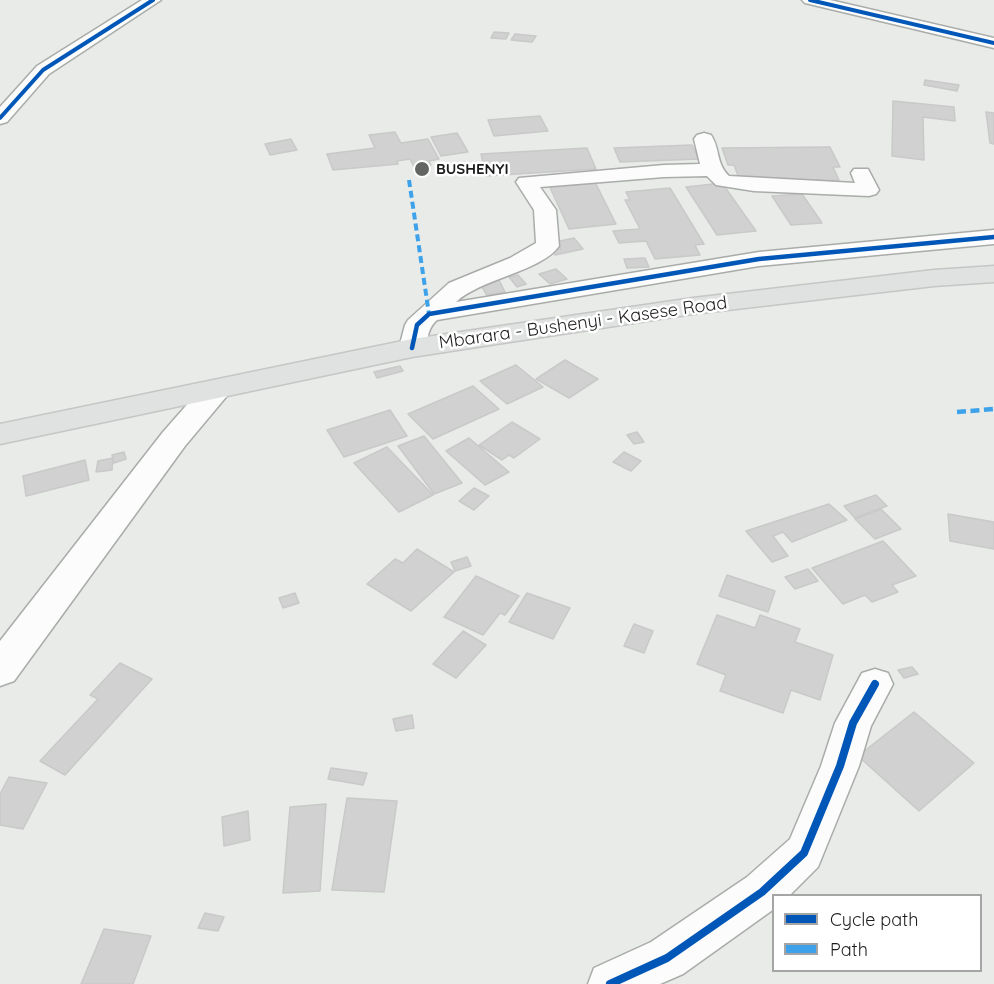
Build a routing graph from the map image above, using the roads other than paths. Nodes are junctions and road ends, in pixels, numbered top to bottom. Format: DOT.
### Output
graph roads {
  1 [pos="153,0"];
  2 [pos="810,0"];
  3 [pos="994,43"];
  4 [pos="0,118"];
  5 [pos="704,139"];
  6 [pos="714,170"];
  7 [pos="861,173"];
  8 [pos="994,237"];
  9 [pos="994,274"];
  10 [pos="429,314"];
  11 [pos="412,348"];
  12 [pos="216,390"];
  13 [pos="0,434"];
  14 [pos="0,670"];
  15 [pos="875,684"];
  16 [pos="610,984"];
  1 -- 4 [label="street"];
  2 -- 3 [label="street"];
  5 -- 6 [label="street"];
  6 -- 7 [label="street"];
  6 -- 10 [label="street"];
  8 -- 10 [label="street"];
  9 -- 11 [label="main road, Mbarara - Bushenyi - Kasese Road"];
  10 -- 11 [label="street"];
  11 -- 12 [label="main road, Mbarara - Bushenyi - Kasese Road"];
  12 -- 13 [label="main road, Mbarara - Bushenyi - Kasese Road"];
  12 -- 14 [label="main road"];
  15 -- 16 [label="street"];
}
